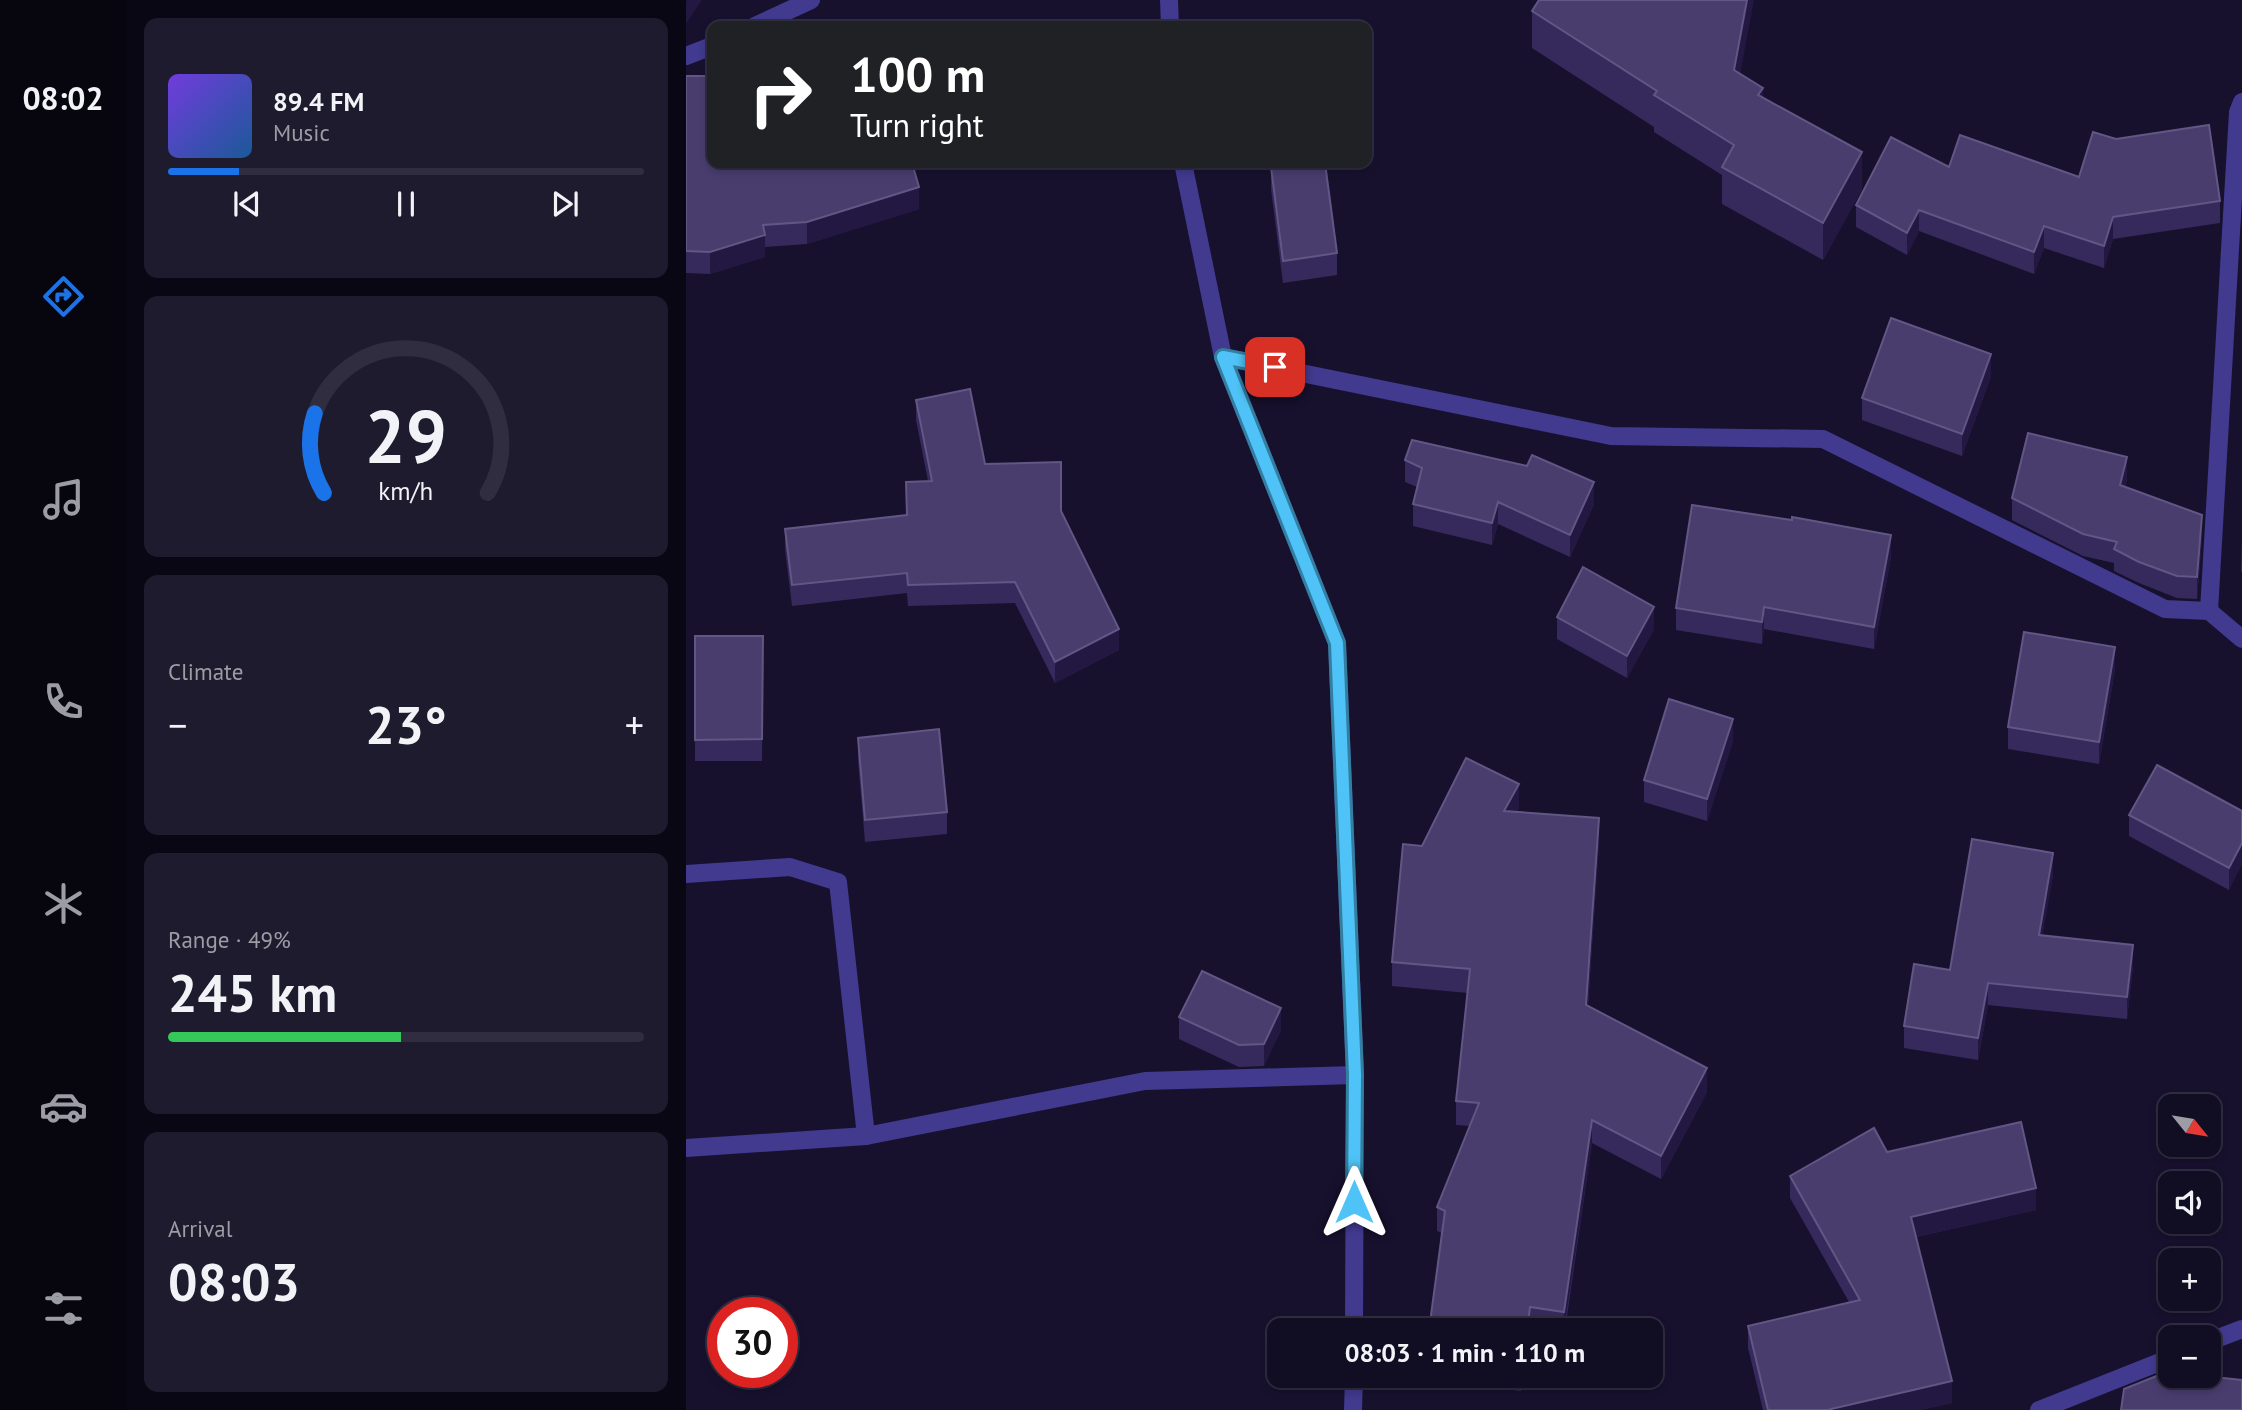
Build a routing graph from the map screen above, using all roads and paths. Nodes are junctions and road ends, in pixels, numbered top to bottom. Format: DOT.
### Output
graph roads {
  1 [pos="811,0"];
  2 [pos="1169,0"];
  3 [pos="766,21"];
  4 [pos="1170,21"];
  5 [pos="707,48"];
  6 [pos="686,57"];
  7 [pos="2242,102"];
  8 [pos="1184,168"];
  9 [pos="1223,357"];
  10 [pos="2209,611"];
  11 [pos="2242,639"];
  12 [pos="686,874"];
  13 [pos="1355,1075"];
  14 [pos="866,1136"];
  15 [pos="686,1148"];
  16 [pos="1354,1318"];
  17 [pos="2242,1329"];
  18 [pos="2221,1337"];
  19 [pos="2158,1363"];
  20 [pos="1354,1388"];
  21 [pos="1353,1410"];
  22 [pos="2039,1410"];
  1 -- 3 [label="street"];
  2 -- 4 [label="street"];
  5 -- 6 [label="street"];
  7 -- 10 [label="street"];
  8 -- 9 [label="street"];
  9 -- 10 [label="street"];
  9 -- 13 [label="street"];
  10 -- 11 [label="street"];
  12 -- 14 [label="street"];
  13 -- 14 [label="street"];
  13 -- 16 [label="street"];
  14 -- 15 [label="street"];
  17 -- 18 [label="street"];
  19 -- 22 [label="street"];
  20 -- 21 [label="street"];
}
